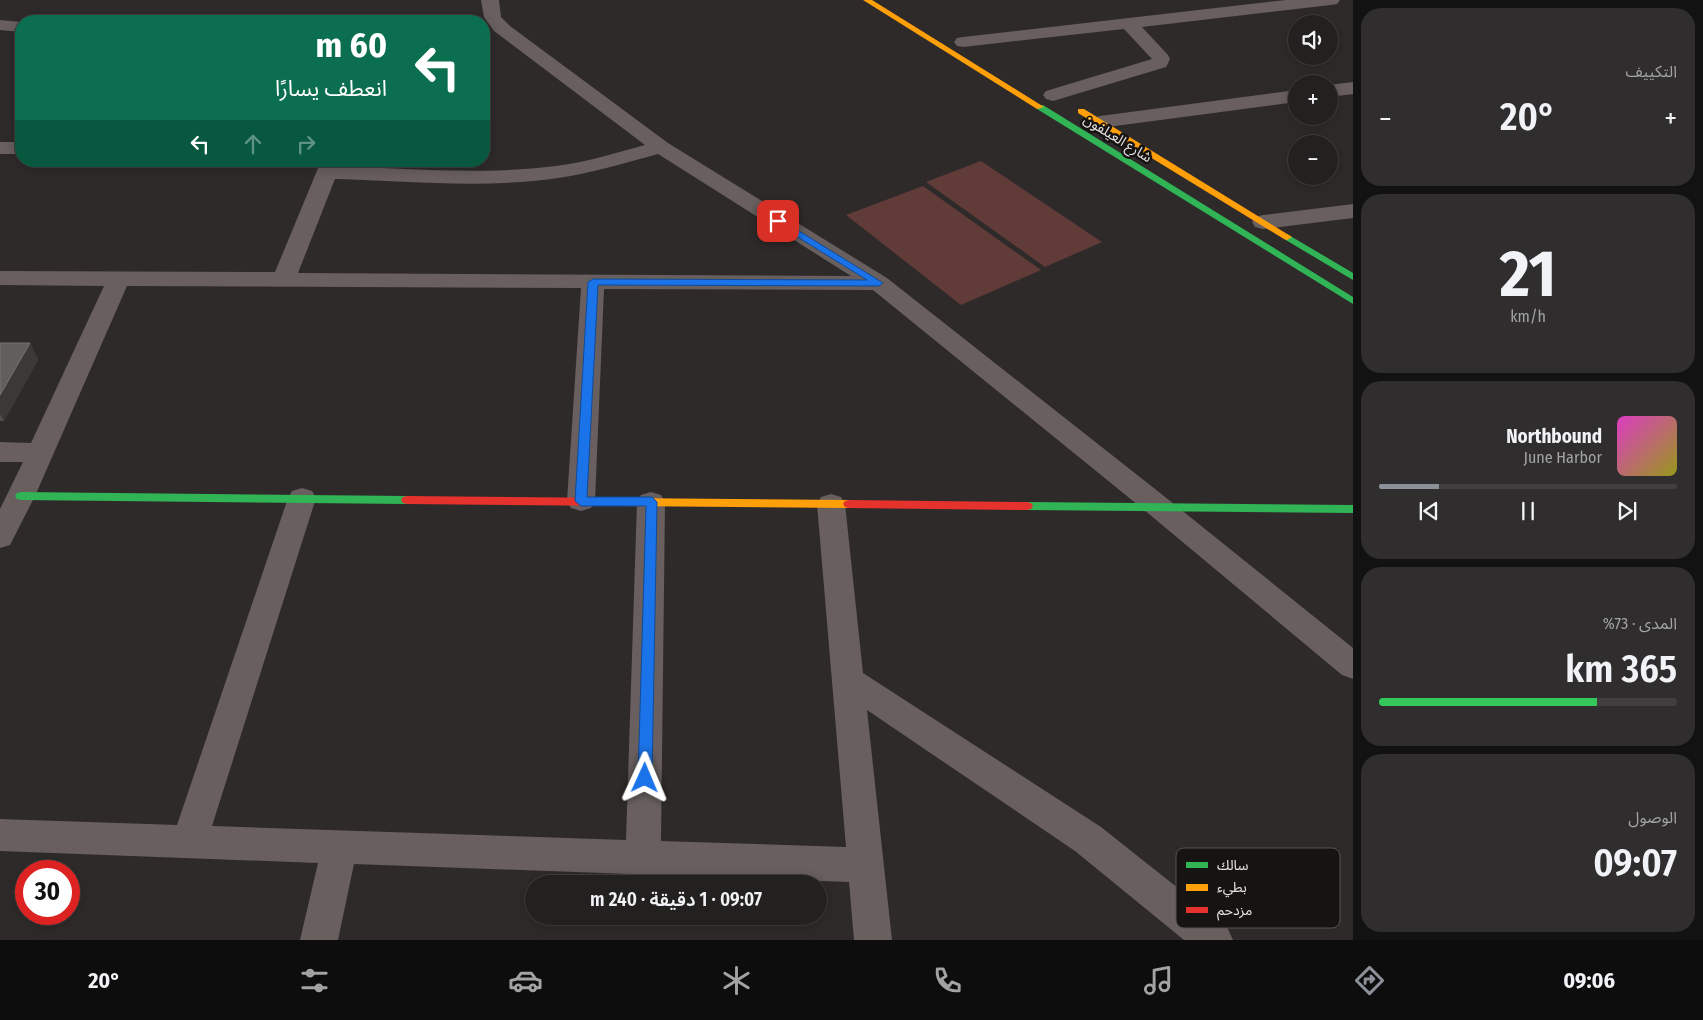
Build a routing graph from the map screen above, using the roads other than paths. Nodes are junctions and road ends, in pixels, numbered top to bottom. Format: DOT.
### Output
graph roads {
  1 [pos="490,0"];
  2 [pos="867,0"];
  3 [pos="1331,0"];
  4 [pos="490,15"];
  5 [pos="1128,23"];
  6 [pos="490,24"];
  7 [pos="0,25"];
  8 [pos="15,26"];
  9 [pos="959,40"];
  10 [pos="979,52"];
  11 [pos="1353,88"];
  12 [pos="1338,90"];
  13 [pos="1049,92"];
  14 [pos="1288,97"];
  15 [pos="1100,122"];
  16 [pos="661,147"];
  17 [pos="0,148"];
  18 [pos="15,148"];
  19 [pos="329,167"];
  20 [pos="1353,210"];
  21 [pos="1264,222"];
  22 [pos="1353,277"];
  23 [pos="0,278"];
  24 [pos="119,278"];
  25 [pos="284,280"];
  26 [pos="593,282"];
  27 [pos="879,283"];
  28 [pos="1353,301"];
  29 [pos="0,452"];
  30 [pos="40,453"];
  31 [pos="21,496"];
  32 [pos="302,498"];
  33 [pos="581,501"];
  34 [pos="652,502"];
  35 [pos="831,504"];
  36 [pos="1159,507"];
  37 [pos="1353,509"];
  38 [pos="0,537"];
  39 [pos="1353,666"];
  40 [pos="848,680"];
  41 [pos="0,835"];
  42 [pos="189,842"];
  43 [pos="340,847"];
  44 [pos="643,857"];
  45 [pos="866,865"];
  46 [pos="1176,910"];
  47 [pos="1199,928"];
  48 [pos="319,940"];
  49 [pos="873,940"];
  50 [pos="1214,940"];
  1 -- 4 [label="street"];
  2 -- 28 [label="main road, شارع العيلفون"];
  3 -- 5 [label="street"];
  5 -- 9 [label="street"];
  5 -- 13 [label="street"];
  6 -- 16 [label="street"];
  7 -- 8 [label="street"];
  9 -- 10 [label="main road"];
  11 -- 12 [label="street"];
  13 -- 15 [label="main road, شارع العيلفون"];
  14 -- 15 [label="street"];
  15 -- 21 [label="main road, شارع العيلفون"];
  16 -- 19 [label="street"];
  16 -- 27 [label="street"];
  17 -- 18 [label="street"];
  19 -- 25 [label="street"];
  20 -- 21 [label="street"];
  21 -- 22 [label="main road, شارع العيلفون"];
  23 -- 24 [label="street"];
  24 -- 25 [label="street"];
  24 -- 30 [label="street"];
  25 -- 26 [label="street"];
  26 -- 27 [label="street"];
  26 -- 33 [label="street"];
  27 -- 36 [label="street"];
  29 -- 30 [label="street"];
  30 -- 31 [label="street"];
  31 -- 32 [label="main road"];
  31 -- 38 [label="street"];
  32 -- 33 [label="main road"];
  32 -- 42 [label="street"];
  33 -- 34 [label="main road"];
  34 -- 35 [label="main road"];
  34 -- 44 [label="street"];
  35 -- 36 [label="main road"];
  35 -- 40 [label="street"];
  36 -- 37 [label="main road"];
  36 -- 39 [label="street"];
  40 -- 45 [label="street"];
  40 -- 46 [label="street"];
  41 -- 42 [label="street"];
  42 -- 43 [label="street"];
  43 -- 44 [label="street"];
  43 -- 48 [label="street"];
  44 -- 45 [label="street"];
  45 -- 49 [label="street"];
  47 -- 50 [label="street"];
}
